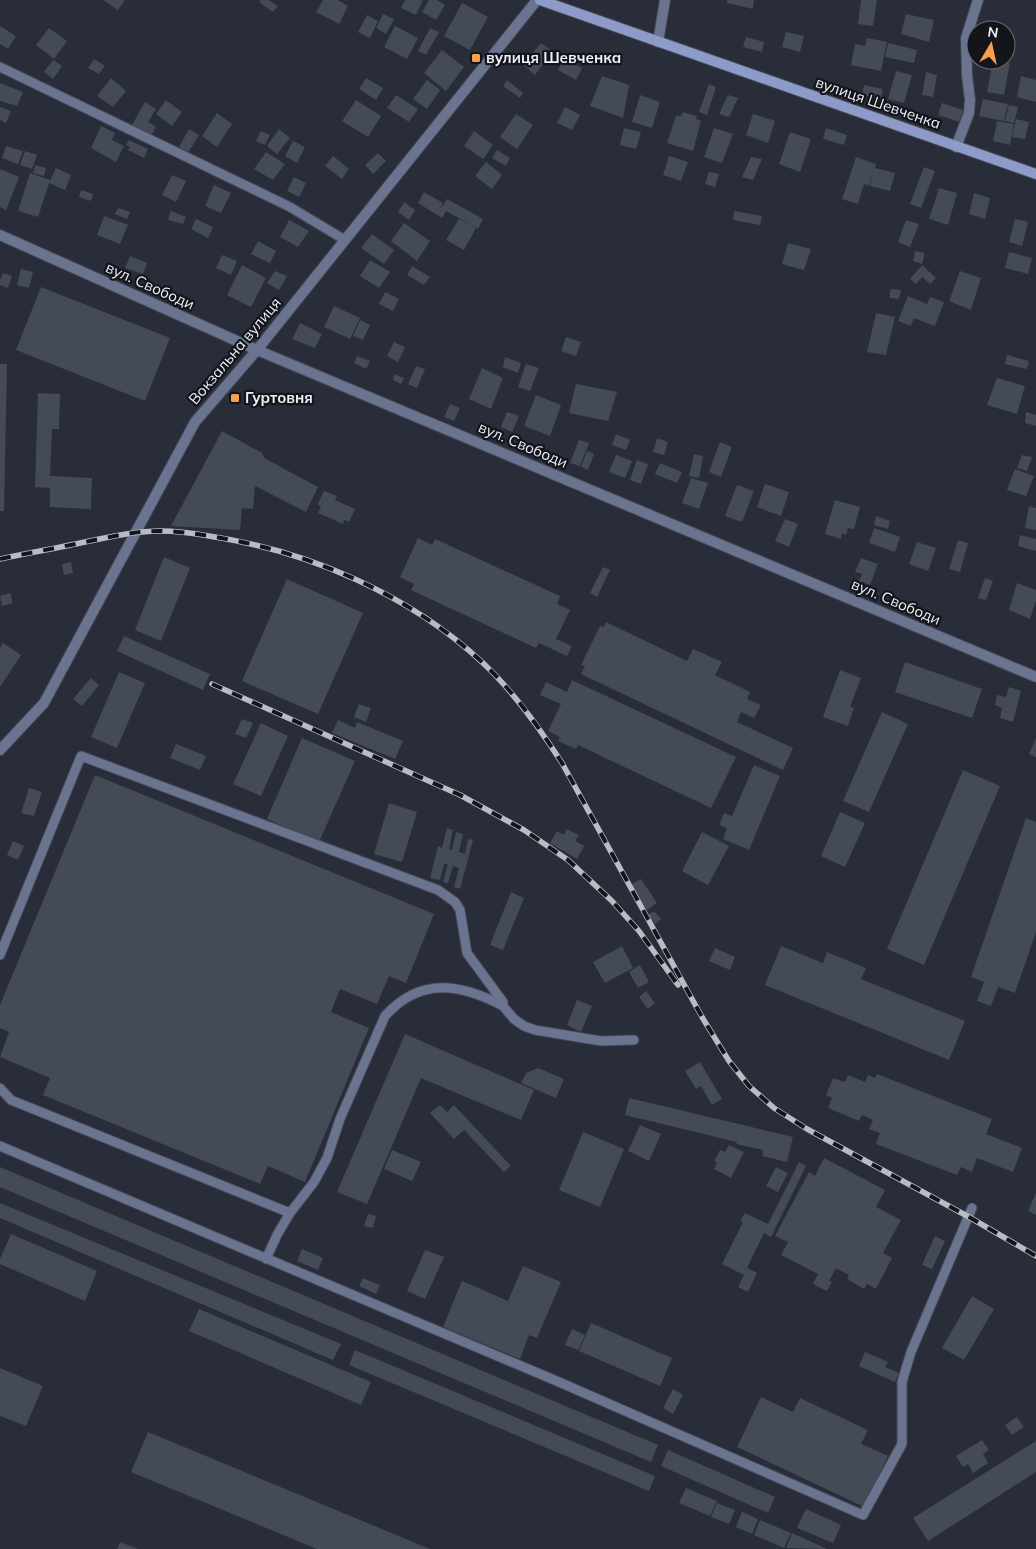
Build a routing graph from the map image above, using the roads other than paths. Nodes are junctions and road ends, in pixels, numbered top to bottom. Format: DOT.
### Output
graph roads {
  1 [pos="539,0"];
  2 [pos="665,0"];
  3 [pos="978,0"];
  4 [pos="658,42"];
  5 [pos="0,67"];
  6 [pos="956,147"];
  7 [pos="1036,174"];
  8 [pos="0,235"];
  9 [pos="345,240"];
  10 [pos="257,350"];
  11 [pos="1036,677"];
  12 [pos="0,750"];
  13 [pos="0,955"];
  14 [pos="503,1006"];
  15 [pos="634,1040"];
  16 [pos="0,1088"];
  17 [pos="0,1146"];
  18 [pos="972,1208"];
  19 [pos="290,1213"];
  20 [pos="266,1259"];
  1 -- 4 [label="street, вулиця Шевченка"];
  1 -- 9 [label="street, Вокзальна вулиця"];
  2 -- 4 [label="street"];
  3 -- 6 [label="street"];
  4 -- 6 [label="street, вулиця Шевченка"];
  5 -- 9 [label="lane"];
  6 -- 7 [label="street, вулиця Шевченка"];
  8 -- 10 [label="street, вул. Свободи"];
  9 -- 10 [label="street, Вокзальна вулиця"];
  10 -- 11 [label="street, вул. Свободи"];
  10 -- 12 [label="street, Вокзальна вулиця"];
  13 -- 14 [label="lane"];
  14 -- 15 [label="lane"];
  14 -- 19 [label="lane"];
  16 -- 19 [label="lane"];
  17 -- 20 [label="lane"];
  18 -- 20 [label="lane"];
  19 -- 20 [label="lane"];
}
